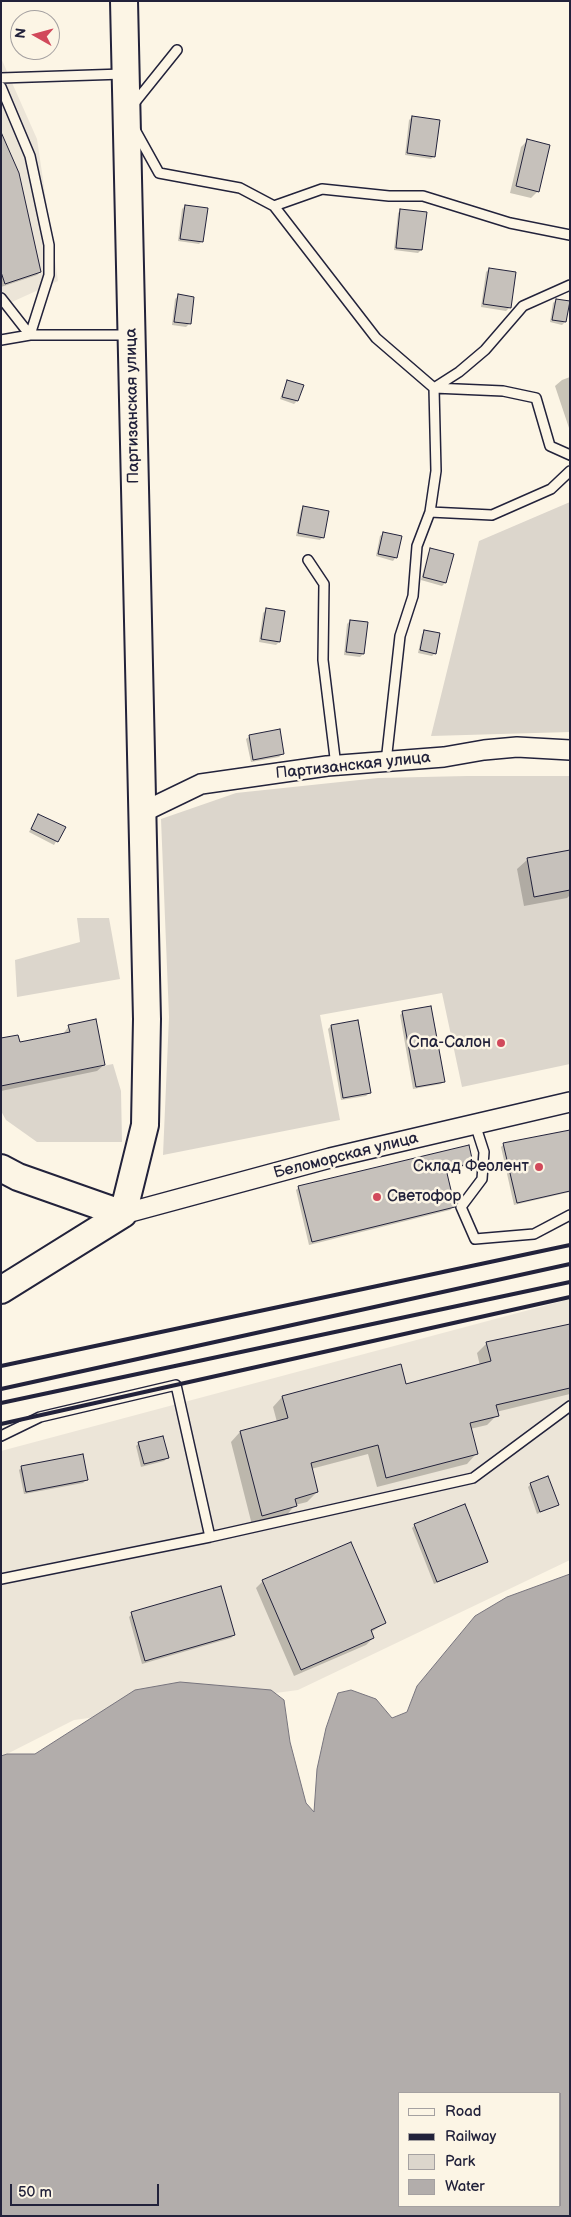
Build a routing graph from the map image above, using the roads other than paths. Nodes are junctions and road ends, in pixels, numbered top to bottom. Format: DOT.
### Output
graph roads {
  1 [pos="124,1"];
  2 [pos="177,50"];
  3 [pos="126,74"];
  4 [pos="1,78"];
  5 [pos="1,87"];
  6 [pos="126,114"];
  7 [pos="274,206"];
  8 [pos="570,235"];
  9 [pos="570,285"];
  10 [pos="1,298"];
  11 [pos="30,335"];
  12 [pos="132,335"];
  13 [pos="1,340"];
  14 [pos="434,388"];
  15 [pos="570,455"];
  16 [pos="570,471"];
  17 [pos="430,512"];
  18 [pos="308,560"];
  19 [pos="570,750"];
  20 [pos="386,762"];
  21 [pos="336,766"];
  22 [pos="143,812"];
  23 [pos="570,1102"];
  24 [pos="475,1124"];
  25 [pos="1,1168"];
  26 [pos="123,1214"];
  27 [pos="570,1215"];
  28 [pos="1,1290"];
  29 [pos="570,1406"];
  30 [pos="1,1436"];
  31 [pos="210,1537"];
  32 [pos="1,1579"];
  1 -- 3 [label="main road, Партизанская улица"];
  2 -- 6 [label="lane"];
  3 -- 4 [label="lane"];
  3 -- 6 [label="main road, Партизанская улица"];
  5 -- 11 [label="lane"];
  6 -- 7 [label="lane"];
  6 -- 12 [label="main road, Партизанская улица"];
  7 -- 8 [label="lane"];
  7 -- 14 [label="lane"];
  9 -- 14 [label="lane"];
  10 -- 11 [label="lane"];
  11 -- 12 [label="lane"];
  11 -- 13 [label="lane"];
  12 -- 22 [label="main road, Партизанская улица"];
  14 -- 15 [label="lane"];
  14 -- 17 [label="lane"];
  16 -- 17 [label="lane"];
  17 -- 20 [label="lane"];
  18 -- 21 [label="lane"];
  19 -- 20 [label="street, Партизанская улица"];
  20 -- 21 [label="street, Партизанская улица"];
  21 -- 22 [label="street, Партизанская улица"];
  22 -- 26 [label="main road, Партизанская улица"];
  23 -- 24 [label="street, Беломорская улица"];
  24 -- 26 [label="street, Беломорская улица"];
  24 -- 27 [label="lane"];
  25 -- 26 [label="main road"];
  26 -- 28 [label="main road"];
  29 -- 31 [label="lane"];
  30 -- 31 [label="lane"];
  31 -- 32 [label="lane"];
}
